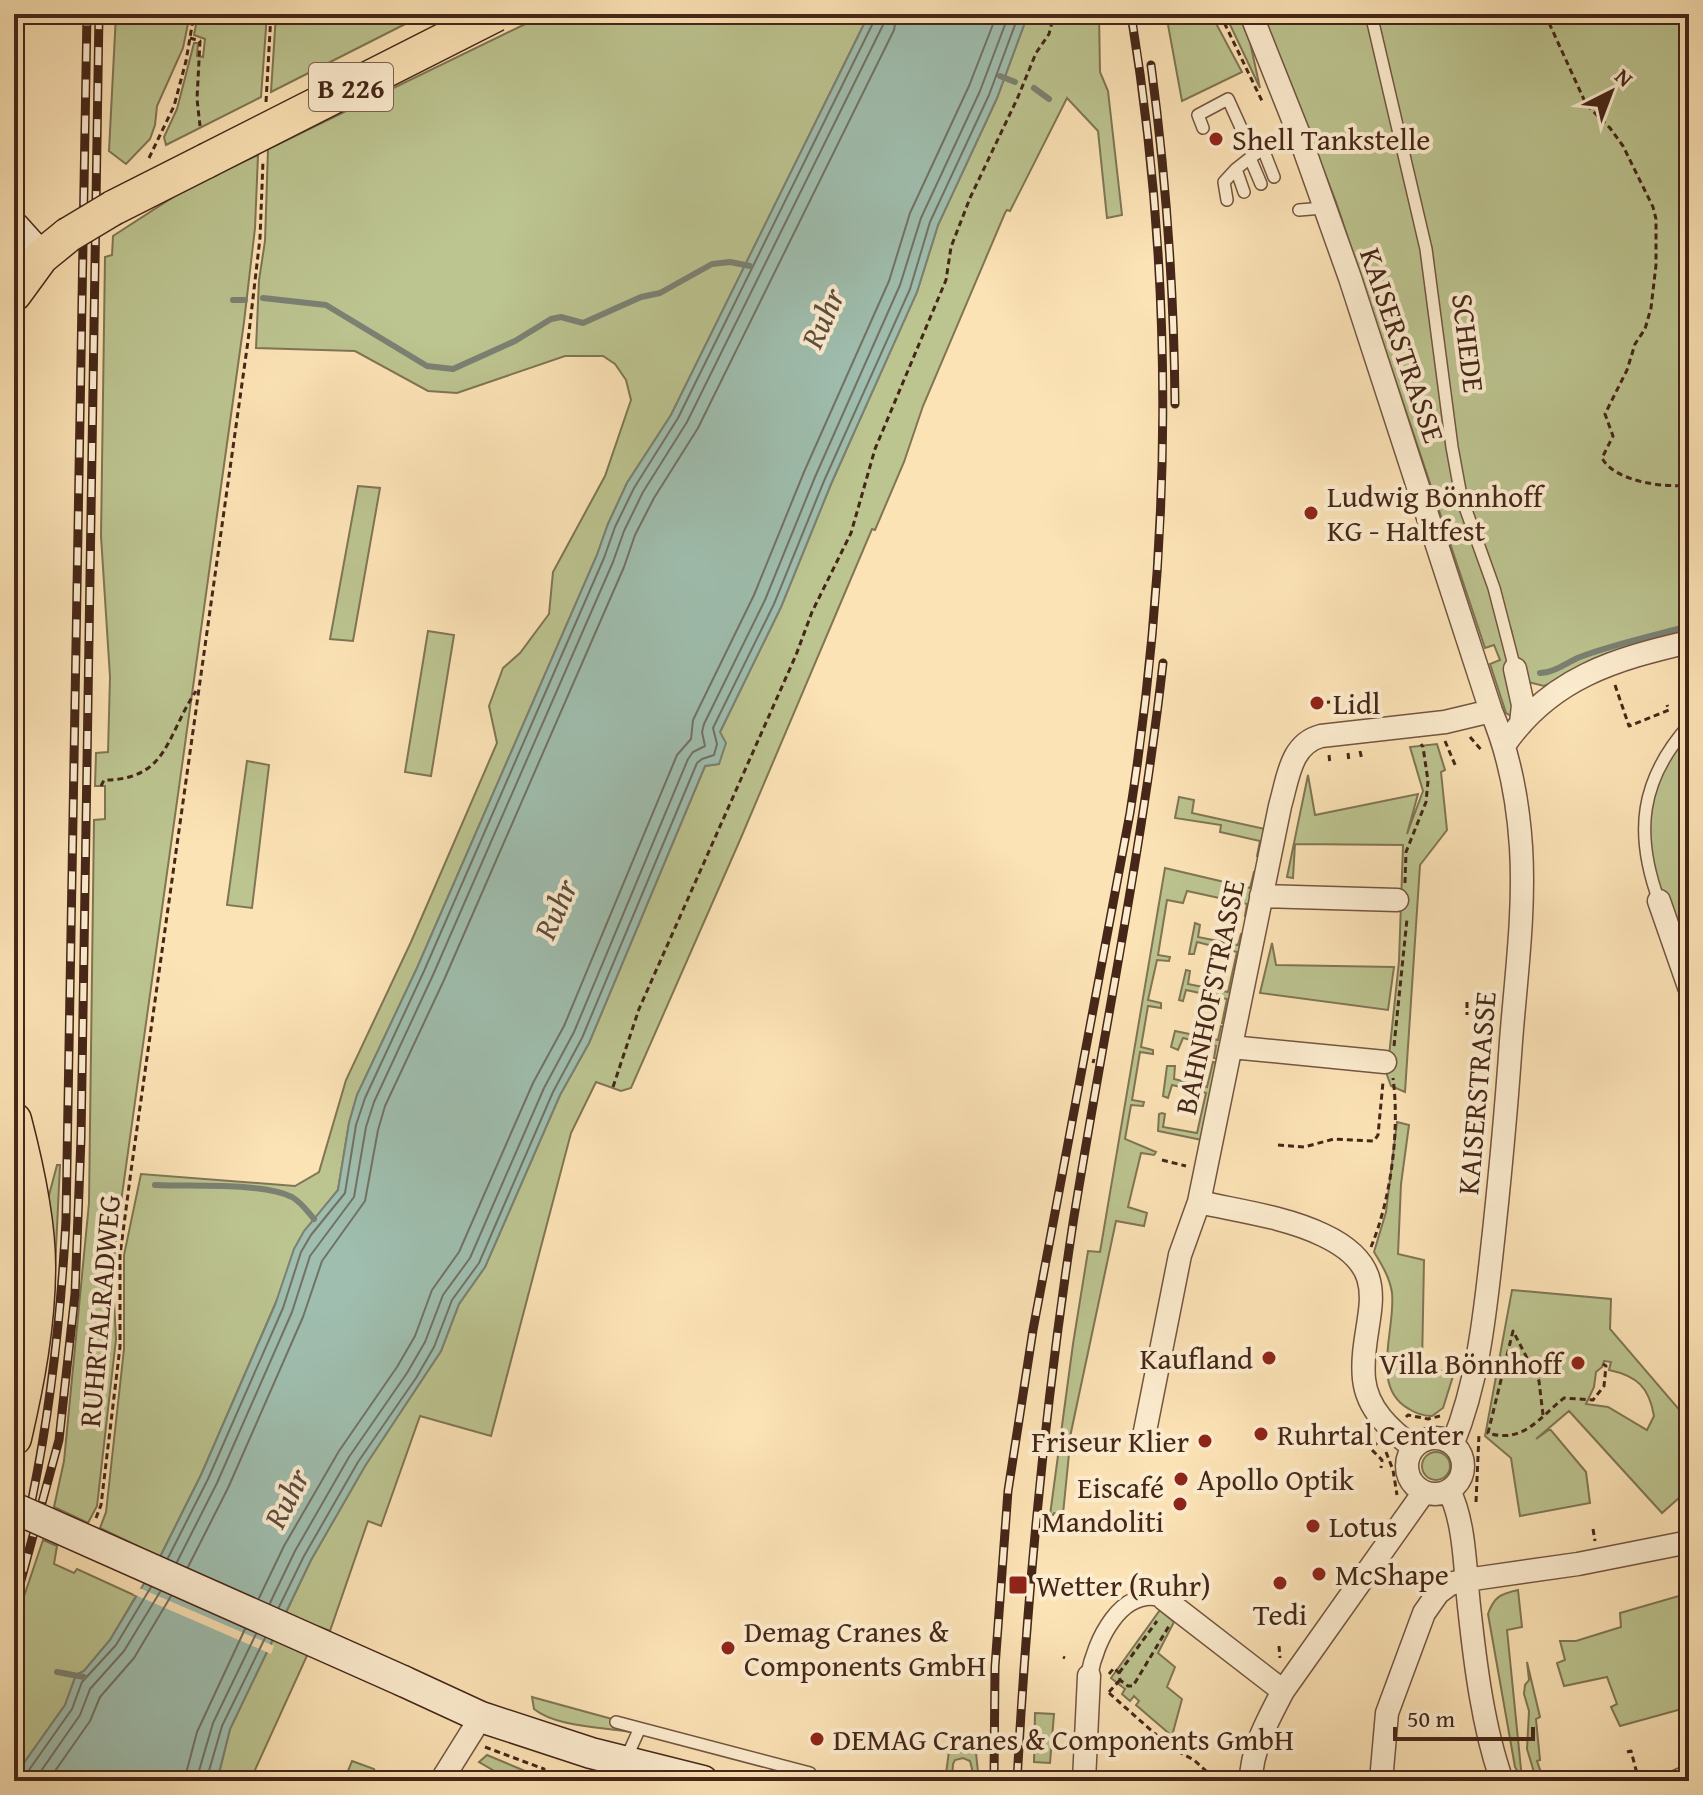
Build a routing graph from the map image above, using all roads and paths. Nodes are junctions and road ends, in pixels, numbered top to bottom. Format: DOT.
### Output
graph roads {
  1 [pos="194,14"];
  2 [pos="271,14"];
  3 [pos="496,14"];
  4 [pos="1054,14"];
  5 [pos="1220,14"];
  6 [pos="1251,14"];
  7 [pos="1371,14"];
  8 [pos="1545,14"];
  9 [pos="190,37"];
  10 [pos="1263,103"];
  11 [pos="266,114"];
  12 [pos="200,126"];
  13 [pos="1203,128"];
  14 [pos="1298,132"];
  15 [pos="1247,141"];
  16 [pos="1263,149"];
  17 [pos="149,158"];
  18 [pos="1250,158"];
  19 [pos="264,160"];
  20 [pos="1236,169"];
  21 [pos="1274,177"];
  22 [pos="1261,184"];
  23 [pos="1244,192"];
  24 [pos="1227,200"];
  25 [pos="1323,208"];
  26 [pos="1299,210"];
  27 [pos="14,227"];
  28 [pos="24,272"];
  29 [pos="1689,485"];
  30 [pos="1689,642"];
  31 [pos="1608,664"];
  32 [pos="1515,669"];
  33 [pos="198,688"];
  34 [pos="1330,702"];
  35 [pos="1317,703"];
  36 [pos="1667,705"];
  37 [pos="1491,711"];
  38 [pos="1521,724"];
  39 [pos="1689,725"];
  40 [pos="1465,735"];
  41 [pos="1454,736"];
  42 [pos="1507,755"];
  43 [pos="1456,767"];
  44 [pos="101,786"];
  45 [pos="1261,896"];
  46 [pos="1397,900"];
  47 [pos="1659,901"];
  48 [pos="1689,987"];
  49 [pos="1467,1002"];
  50 [pos="1467,1015"];
  51 [pos="1231,1047"];
  52 [pos="1389,1067"];
  53 [pos="613,1087"];
  54 [pos="14,1120"];
  55 [pos="1278,1145"];
  56 [pos="1162,1160"];
  57 [pos="1204,1170"];
  58 [pos="1199,1202"];
  59 [pos="1359,1262"];
  60 [pos="1603,1364"];
  61 [pos="1543,1415"];
  62 [pos="14,1438"];
  63 [pos="1453,1443"];
  64 [pos="1142,1447"];
  65 [pos="1413,1447"];
  66 [pos="1381,1468"];
  67 [pos="1485,1485"];
  68 [pos="1477,1486"];
  69 [pos="1449,1491"];
  70 [pos="1424,1492"];
  71 [pos="14,1508"];
  72 [pos="1408,1516"];
  73 [pos="91,1527"];
  74 [pos="1689,1542"];
  75 [pos="1466,1580"];
  76 [pos="1171,1612"];
  77 [pos="1141,1630"];
  78 [pos="1148,1634"];
  79 [pos="1128,1649"];
  80 [pos="1134,1653"];
  81 [pos="1114,1668"];
  82 [pos="1119,1673"];
  83 [pos="1089,1676"];
  84 [pos="1120,1680"];
  85 [pos="1283,1691"];
  86 [pos="1109,1692"];
  87 [pos="1121,1704"];
  88 [pos="616,1722"];
  89 [pos="474,1729"];
  90 [pos="639,1730"];
  91 [pos="1627,1752"];
  92 [pos="625,1761"];
  93 [pos="810,1773"];
  94 [pos="1689,1776"];
  95 [pos="441,1781"];
  96 [pos="543,1781"];
  97 [pos="703,1781"];
  98 [pos="1084,1781"];
  99 [pos="1217,1781"];
  100 [pos="1251,1781"];
  101 [pos="1381,1781"];
  102 [pos="1502,1781"];
  103 [pos="1639,1781"];
  104 [pos="1678,1781"];
  1 -- 9 [label="path"];
  2 -- 11 [label="path"];
  3 -- 28 [label="main road, B 226, bridge"];
  4 -- 53 [label="path"];
  5 -- 10 [label="path"];
  6 -- 14 [label="street, KAISERSTRASSE"];
  7 -- 32 [label="lane, SCHEDE"];
  8 -- 29 [label="path"];
  9 -- 12 [label="path"];
  9 -- 17 [label="path"];
  13 -- 15 [label="lane"];
  14 -- 16 [label="lane"];
  14 -- 25 [label="street, KAISERSTRASSE"];
  16 -- 18 [label="lane"];
  16 -- 21 [label="lane"];
  18 -- 20 [label="lane"];
  18 -- 22 [label="lane"];
  19 -- 33 [label="path, RUHRTALRADWEG"];
  20 -- 23 [label="lane"];
  20 -- 24 [label="lane"];
  25 -- 26 [label="lane"];
  25 -- 37 [label="street, KAISERSTRASSE"];
  27 -- 28 [label="main road"];
  30 -- 31 [label="street"];
  31 -- 36 [label="path"];
  31 -- 38 [label="street"];
  32 -- 38 [label="street, SCHEDE"];
  33 -- 44 [label="path"];
  33 -- 73 [label="path, RUHRTALRADWEG"];
  34 -- 35 [label="path"];
  37 -- 42 [label="street, KAISERSTRASSE"];
  37 -- 45 [label="street, BAHNHOFSTRASSE"];
  38 -- 42 [label="street"];
  39 -- 47 [label="lane"];
  40 -- 42 [label="path"];
  41 -- 43 [label="path"];
  42 -- 63 [label="street, KAISERSTRASSE"];
  45 -- 46 [label="street"];
  45 -- 51 [label="street, BAHNHOFSTRASSE"];
  47 -- 48 [label="street"];
  49 -- 50 [label="path"];
  51 -- 52 [label="street"];
  51 -- 57 [label="street, BAHNHOFSTRASSE"];
  52 -- 55 [label="path"];
  52 -- 59 [label="path"];
  54 -- 62 [label="main road"];
  56 -- 57 [label="path"];
  57 -- 58 [label="street, BAHNHOFSTRASSE"];
  58 -- 59 [label="street"];
  58 -- 64 [label="street, BAHNHOFSTRASSE"];
  59 -- 65 [label="street"];
  60 -- 61 [label="path"];
  61 -- 61 [label="path"];
  63 -- 65 [label="street"];
  63 -- 69 [label="street"];
  65 -- 70 [label="street"];
  66 -- 72 [label="path"];
  67 -- 68 [label="path"];
  69 -- 70 [label="street"];
  69 -- 75 [label="street"];
  70 -- 72 [label="street"];
  71 -- 89 [label="main road, bridge"];
  72 -- 85 [label="street"];
  74 -- 75 [label="street"];
  75 -- 101 [label="street"];
  75 -- 102 [label="street"];
  76 -- 78 [label="path"];
  76 -- 83 [label="street"];
  76 -- 84 [label="path"];
  76 -- 85 [label="street"];
  77 -- 78 [label="path"];
  78 -- 80 [label="path"];
  79 -- 80 [label="path"];
  80 -- 82 [label="path"];
  81 -- 82 [label="path"];
  82 -- 84 [label="path"];
  83 -- 98 [label="street"];
  84 -- 86 [label="path"];
  85 -- 100 [label="street"];
  87 -- 99 [label="path"];
  88 -- 90 [label="lane"];
  89 -- 92 [label="main road"];
  89 -- 95 [label="street"];
  89 -- 96 [label="path"];
  90 -- 92 [label="lane"];
  90 -- 93 [label="lane"];
  91 -- 103 [label="path"];
  92 -- 97 [label="main road"];
  94 -- 104 [label="street"];
}
